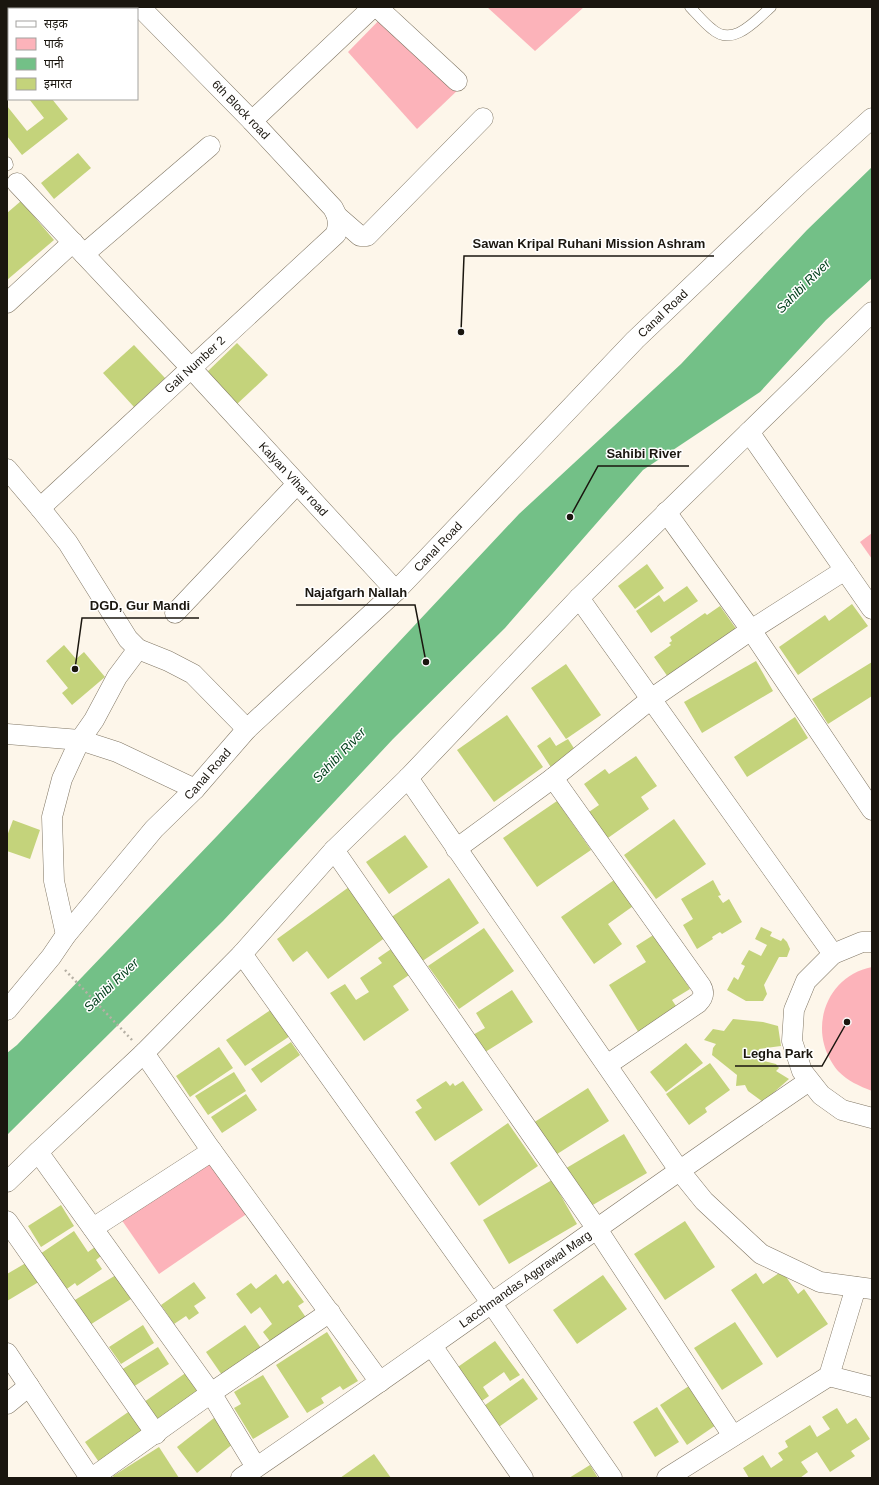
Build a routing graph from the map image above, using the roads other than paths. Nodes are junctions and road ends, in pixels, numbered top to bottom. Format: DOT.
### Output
graph roads {
  1 [pos="140,7"];
  2 [pos="373,7"];
  3 [pos="378,7"];
  4 [pos="690,7"];
  5 [pos="771,7"];
  6 [pos="458,81"];
  7 [pos="483,118"];
  8 [pos="872,118"];
  9 [pos="252,121"];
  10 [pos="210,146"];
  11 [pos="17,183"];
  12 [pos="337,216"];
  13 [pos="78,248"];
  14 [pos="7,303"];
  15 [pos="872,312"];
  16 [pos="190,367"];
  17 [pos="749,432"];
  18 [pos="7,469"];
  19 [pos="298,484"];
  20 [pos="40,508"];
  21 [pos="666,512"];
  22 [pos="845,570"];
  23 [pos="396,591"];
  24 [pos="579,598"];
  25 [pos="872,610"];
  26 [pos="175,613"];
  27 [pos="751,630"];
  28 [pos="138,649"];
  29 [pos="651,699"];
  30 [pos="247,729"];
  31 [pos="7,734"];
  32 [pos="80,740"];
  33 [pos="408,778"];
  34 [pos="553,778"];
  35 [pos="195,789"];
  36 [pos="872,810"];
  37 [pos="456,849"];
  38 [pos="334,850"];
  39 [pos="66,935"];
  40 [pos="872,942"];
  41 [pos="242,954"];
  42 [pos="833,954"];
  43 [pos="7,1010"];
  44 [pos="144,1053"];
  45 [pos="607,1065"];
  46 [pos="809,1080"];
  47 [pos="872,1118"];
  48 [pos="212,1151"];
  49 [pos="38,1152"];
  50 [pos="679,1170"];
  51 [pos="7,1182"];
  52 [pos="7,1221"];
  53 [pos="93,1228"];
  54 [pos="597,1229"];
  55 [pos="864,1288"];
  56 [pos="492,1304"];
  57 [pos="330,1312"];
  58 [pos="432,1346"];
  59 [pos="7,1353"];
  60 [pos="829,1376"];
  61 [pos="380,1382"];
  62 [pos="29,1386"];
  63 [pos="872,1387"];
  64 [pos="211,1393"];
  65 [pos="7,1404"];
  66 [pos="156,1434"];
  67 [pos="733,1436"];
  68 [pos="248,1473"];
  69 [pos="91,1478"];
  70 [pos="523,1478"];
  71 [pos="612,1478"];
  72 [pos="667,1478"];
  1 -- 9 [label="street, 6th Block road"];
  2 -- 9 [label="street"];
  3 -- 6 [label="street"];
  4 -- 5 [label="lane"];
  7 -- 12 [label="street, 6th Block road"];
  8 -- 23 [label="street, Canal Road"];
  9 -- 12 [label="street, 6th Block road"];
  10 -- 13 [label="street"];
  11 -- 13 [label="street"];
  12 -- 16 [label="street, Gali Number 2"];
  13 -- 14 [label="street"];
  13 -- 16 [label="street"];
  15 -- 17 [label="street"];
  16 -- 19 [label="street, Kalyan Vihar road"];
  16 -- 20 [label="street, Gali Number 2"];
  17 -- 21 [label="street"];
  17 -- 22 [label="street"];
  18 -- 20 [label="street"];
  19 -- 23 [label="street, Kalyan Vihar road"];
  19 -- 26 [label="street"];
  20 -- 28 [label="street"];
  21 -- 24 [label="street"];
  21 -- 27 [label="street"];
  22 -- 25 [label="street"];
  22 -- 27 [label="street"];
  23 -- 30 [label="street, Canal Road"];
  24 -- 29 [label="street"];
  24 -- 33 [label="street"];
  27 -- 29 [label="street"];
  27 -- 36 [label="street"];
  28 -- 30 [label="street"];
  28 -- 32 [label="street"];
  29 -- 34 [label="street"];
  29 -- 42 [label="street"];
  30 -- 35 [label="street, Canal Road"];
  31 -- 32 [label="street"];
  32 -- 35 [label="street"];
  32 -- 39 [label="street"];
  33 -- 37 [label="street"];
  33 -- 38 [label="street"];
  34 -- 37 [label="street"];
  34 -- 45 [label="street"];
  35 -- 39 [label="street, Canal Road"];
  37 -- 45 [label="street"];
  38 -- 41 [label="street"];
  38 -- 54 [label="street"];
  39 -- 43 [label="street, Canal Road"];
  40 -- 42 [label="street"];
  41 -- 44 [label="street"];
  41 -- 56 [label="street"];
  42 -- 46 [label="street"];
  44 -- 48 [label="street"];
  44 -- 49 [label="street"];
  45 -- 50 [label="street"];
  46 -- 47 [label="street"];
  46 -- 50 [label="street, Lacchmandas Aggrawal Marg"];
  48 -- 53 [label="street"];
  48 -- 57 [label="street"];
  49 -- 51 [label="street"];
  49 -- 53 [label="street"];
  50 -- 54 [label="street, Lacchmandas Aggrawal Marg"];
  50 -- 55 [label="street"];
  52 -- 66 [label="street"];
  53 -- 64 [label="street"];
  54 -- 56 [label="street, Lacchmandas Aggrawal Marg"];
  54 -- 67 [label="street"];
  55 -- 60 [label="street"];
  56 -- 58 [label="street, Lacchmandas Aggrawal Marg"];
  56 -- 71 [label="street"];
  57 -- 61 [label="street"];
  57 -- 64 [label="street"];
  58 -- 61 [label="street, Lacchmandas Aggrawal Marg"];
  58 -- 70 [label="street"];
  59 -- 62 [label="street"];
  60 -- 63 [label="street"];
  60 -- 67 [label="street"];
  61 -- 68 [label="street, Lacchmandas Aggrawal Marg"];
  62 -- 65 [label="street"];
  62 -- 69 [label="street"];
  64 -- 66 [label="street"];
  64 -- 68 [label="street"];
  66 -- 69 [label="street"];
  67 -- 72 [label="street"];
}
